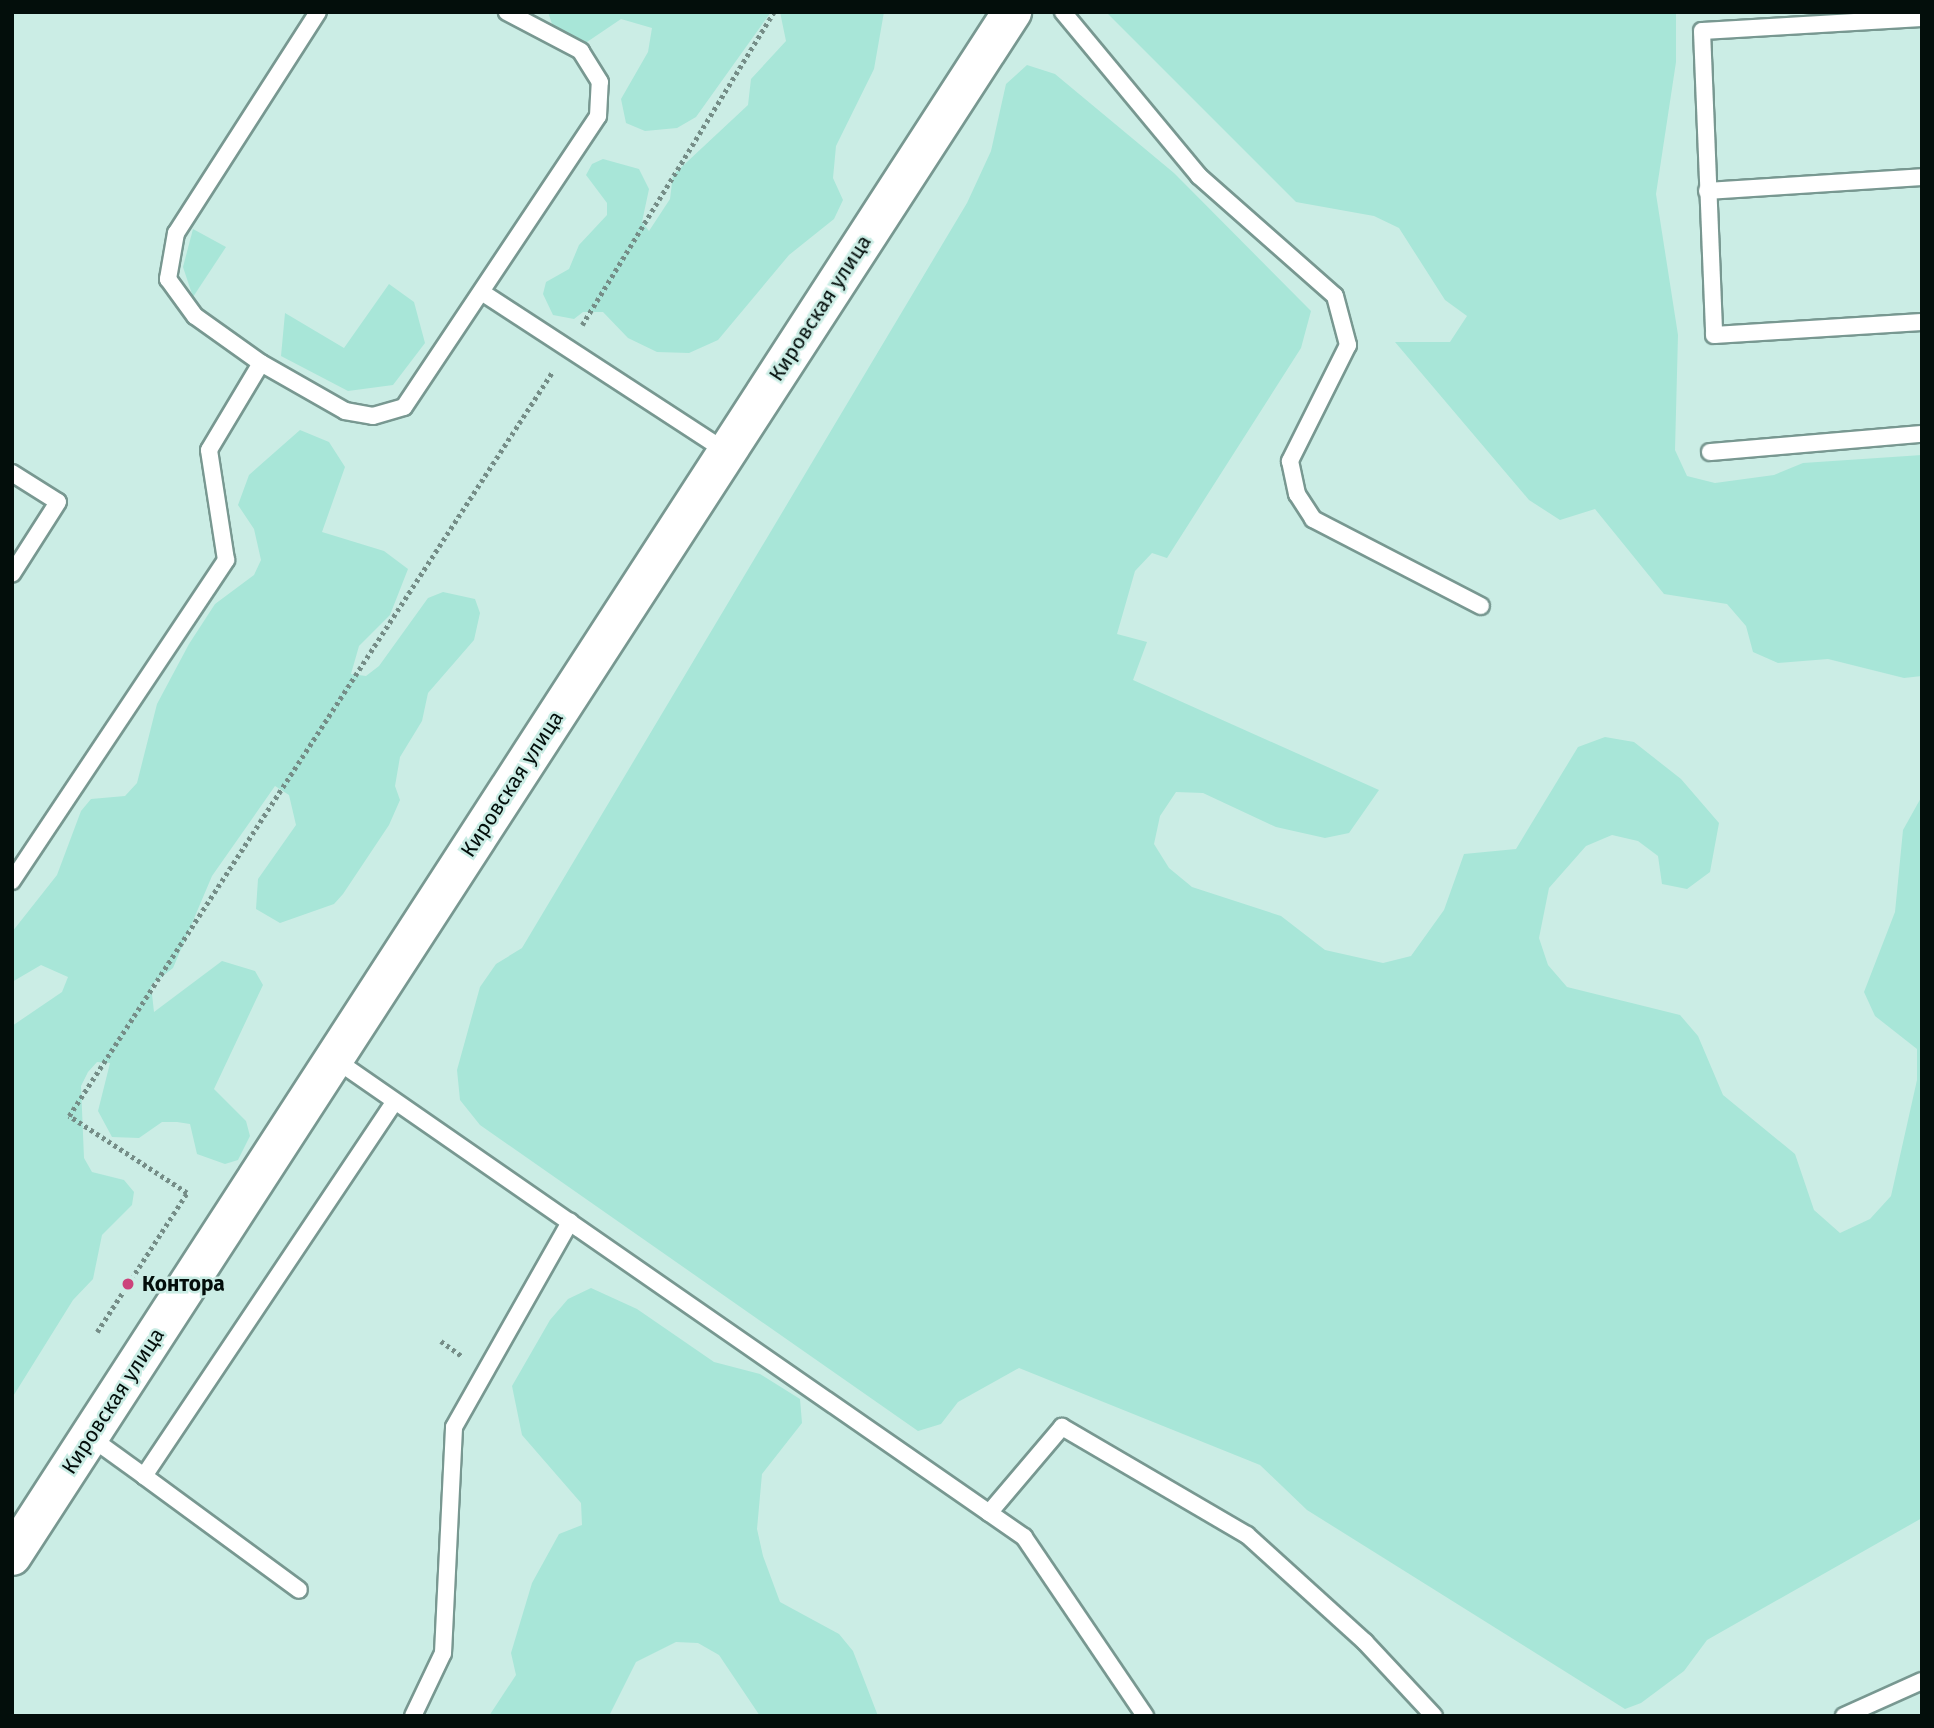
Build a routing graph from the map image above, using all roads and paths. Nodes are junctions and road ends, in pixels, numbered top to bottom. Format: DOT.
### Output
graph roads {
  1 [pos="318,12"];
  2 [pos="507,12"];
  3 [pos="774,12"];
  4 [pos="1012,12"];
  5 [pos="1063,12"];
  6 [pos="1922,18"];
  7 [pos="1922,177"];
  8 [pos="1707,191"];
  9 [pos="483,293"];
  10 [pos="1922,322"];
  11 [pos="570,346"];
  12 [pos="261,363"];
  13 [pos="1922,434"];
  14 [pos="727,452"];
  15 [pos="1710,452"];
  16 [pos="12,474"];
  17 [pos="12,574"];
  18 [pos="1481,606"];
  19 [pos="12,881"];
  20 [pos="333,1058"];
  21 [pos="394,1102"];
  22 [pos="570,1222"];
  23 [pos="97,1332"];
  24 [pos="90,1437"];
  25 [pos="144,1476"];
  26 [pos="989,1513"];
  27 [pos="12,1556"];
  28 [pos="299,1590"];
  29 [pos="1922,1681"];
  30 [pos="413,1716"];
  31 [pos="1145,1716"];
  32 [pos="1434,1716"];
  33 [pos="1844,1716"];
  1 -- 12 [label="lane"];
  2 -- 9 [label="lane"];
  3 -- 11 [label="path"];
  4 -- 14 [label="main road, Кировская улица"];
  5 -- 18 [label="lane"];
  6 -- 8 [label="lane"];
  7 -- 8 [label="lane"];
  8 -- 10 [label="lane"];
  9 -- 11 [label="lane"];
  9 -- 12 [label="lane"];
  11 -- 14 [label="lane"];
  11 -- 23 [label="path"];
  12 -- 19 [label="lane"];
  13 -- 15 [label="lane"];
  14 -- 20 [label="main road, Кировская улица"];
  16 -- 17 [label="lane"];
  20 -- 21 [label="lane"];
  20 -- 24 [label="main road, Кировская улица"];
  21 -- 22 [label="lane"];
  21 -- 25 [label="lane"];
  22 -- 26 [label="lane"];
  22 -- 30 [label="lane"];
  24 -- 25 [label="lane"];
  24 -- 27 [label="main road, Кировская улица"];
  25 -- 28 [label="lane"];
  26 -- 31 [label="lane"];
  26 -- 32 [label="lane"];
  29 -- 33 [label="lane"];
}
